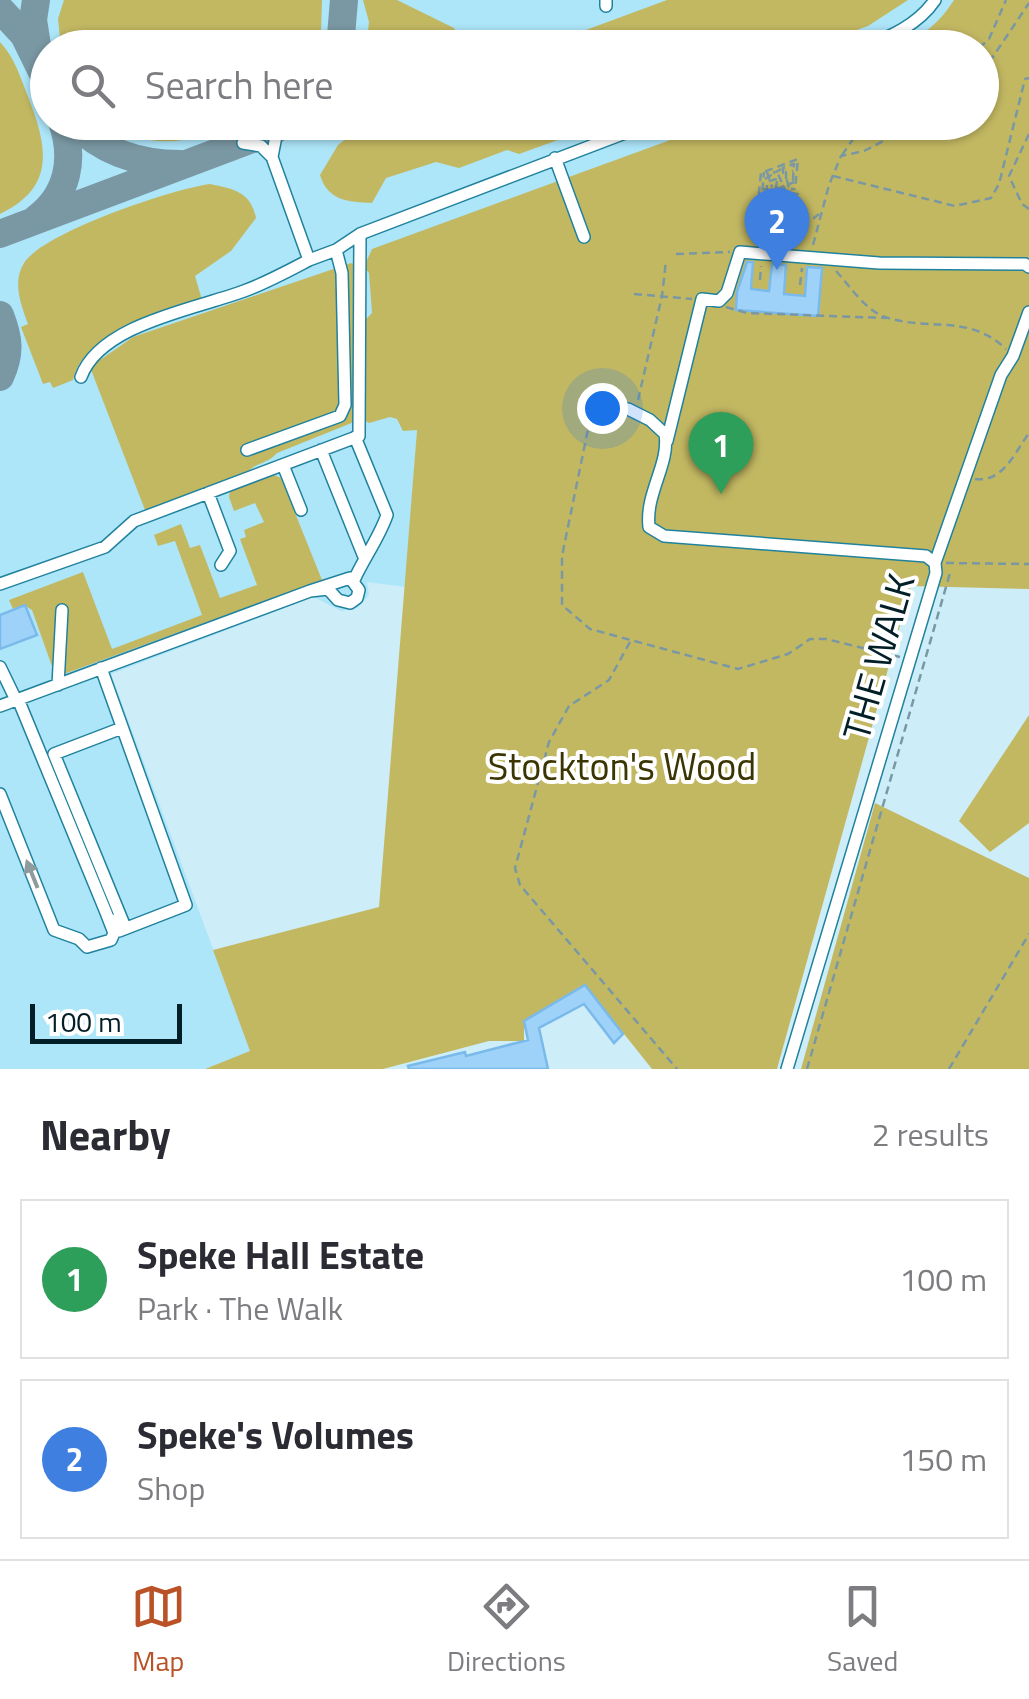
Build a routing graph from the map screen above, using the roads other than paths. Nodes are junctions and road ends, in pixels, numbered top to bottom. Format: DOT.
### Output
graph roads {
  1 [pos="936,0"];
  2 [pos="900,30"];
  3 [pos="275,140"];
  4 [pos="604,140"];
  5 [pos="243,142"];
  6 [pos="272,157"];
  7 [pos="555,158"];
  8 [pos="360,234"];
  9 [pos="584,237"];
  10 [pos="336,250"];
  11 [pos="309,260"];
  12 [pos="1029,267"];
  13 [pos="1029,312"];
  14 [pos="81,377"];
  15 [pos="632,410"];
  16 [pos="355,437"];
  17 [pos="667,441"];
  18 [pos="248,450"];
  19 [pos="321,450"];
  20 [pos="283,464"];
  21 [pos="208,493"];
  22 [pos="301,510"];
  23 [pos="364,557"];
  24 [pos="935,563"];
  25 [pos="221,564"];
  26 [pos="344,578"];
  27 [pos="0,584"];
  28 [pos="310,591"];
  29 [pos="62,610"];
  30 [pos="0,668"];
  31 [pos="102,668"];
  32 [pos="58,684"];
  33 [pos="17,700"];
  34 [pos="0,706"];
  35 [pos="122,728"];
  36 [pos="0,794"];
  37 [pos="92,882"];
  38 [pos="125,929"];
  39 [pos="787,1069"];
  1 -- 2 [label="street"];
  3 -- 6 [label="street"];
  4 -- 7 [label="street"];
  5 -- 6 [label="street"];
  6 -- 11 [label="street"];
  7 -- 8 [label="street"];
  7 -- 9 [label="street"];
  8 -- 10 [label="street"];
  8 -- 16 [label="street"];
  10 -- 11 [label="street"];
  10 -- 18 [label="street"];
  11 -- 14 [label="street"];
  12 -- 17 [label="street"];
  13 -- 24 [label="street"];
  15 -- 17 [label="street"];
  16 -- 19 [label="street"];
  16 -- 23 [label="street"];
  17 -- 24 [label="street, THE WALK"];
  19 -- 20 [label="street"];
  19 -- 23 [label="street"];
  20 -- 21 [label="street"];
  20 -- 22 [label="street"];
  21 -- 25 [label="street"];
  21 -- 27 [label="street"];
  23 -- 26 [label="street"];
  24 -- 39 [label="street, THE WALK"];
  26 -- 28 [label="street"];
  26 -- 28 [label="street"];
  28 -- 31 [label="street"];
  29 -- 32 [label="street"];
  30 -- 33 [label="street"];
  31 -- 32 [label="street"];
  31 -- 35 [label="street"];
  32 -- 33 [label="street"];
  33 -- 34 [label="street"];
  33 -- 37 [label="street"];
  35 -- 38 [label="street"];
  35 -- 38 [label="street"];
  37 -- 36 [label="street, one-way"];
  37 -- 38 [label="street"];
}
